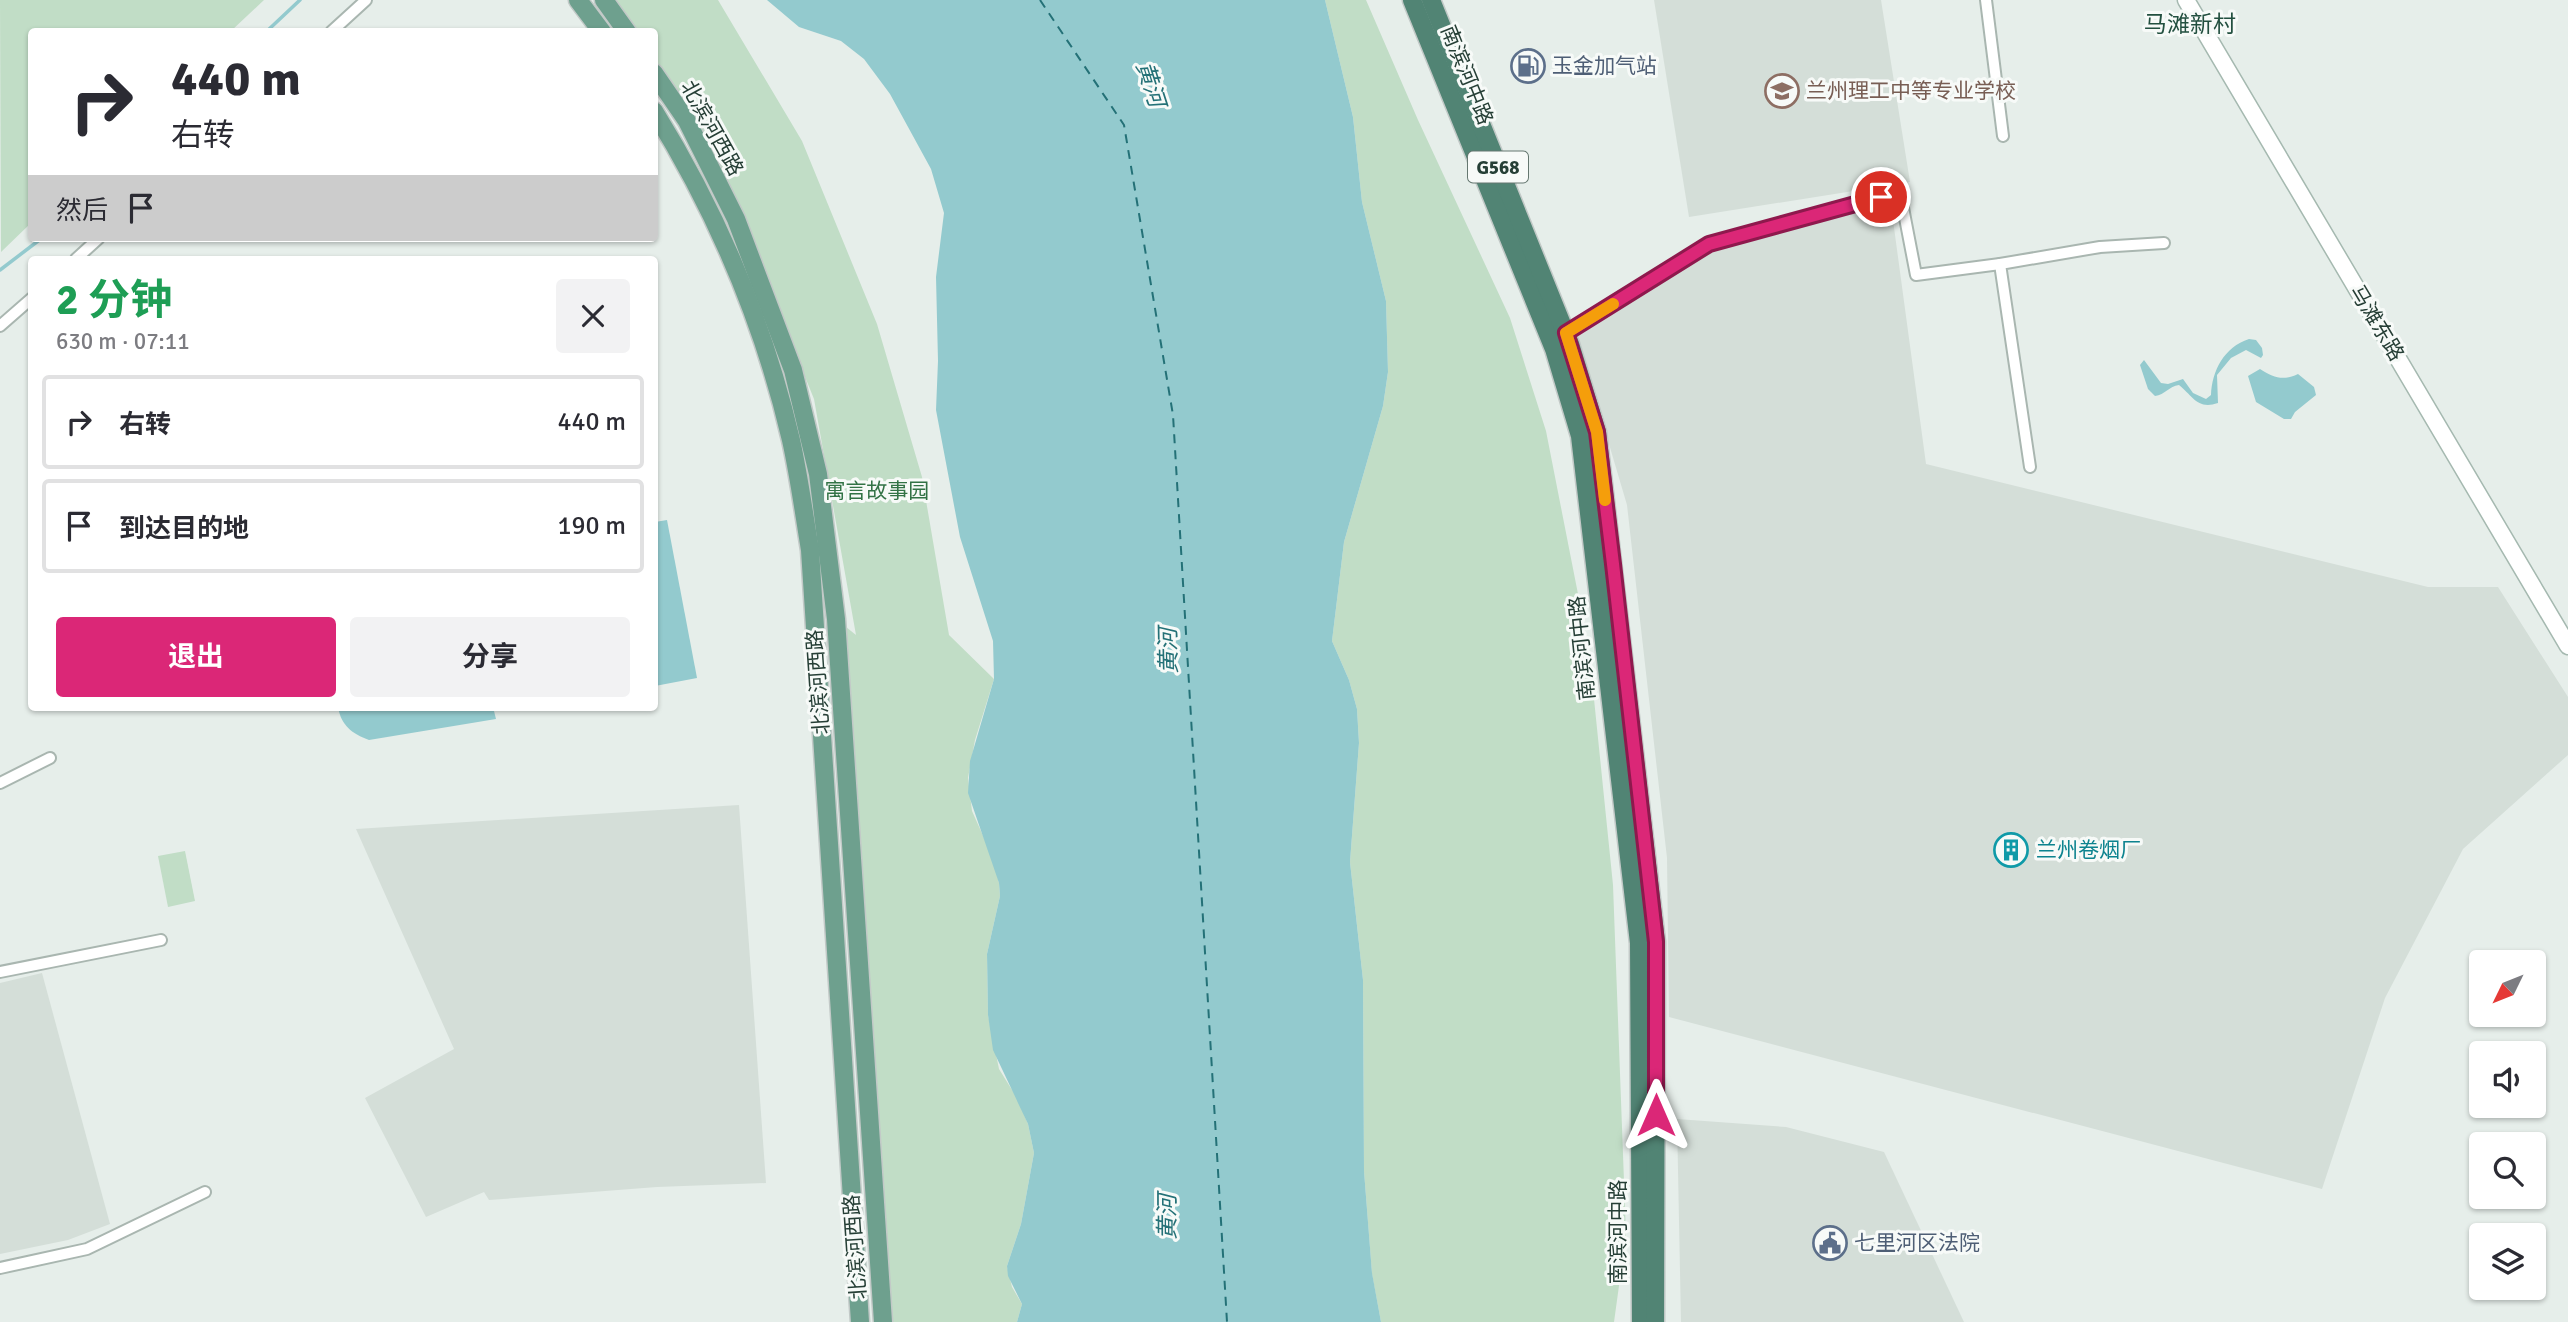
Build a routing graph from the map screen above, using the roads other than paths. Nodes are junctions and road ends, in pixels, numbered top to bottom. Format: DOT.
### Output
graph roads {
  1 [pos="366,0"];
  2 [pos="578,0"];
  3 [pos="604,0"];
  4 [pos="1412,0"];
  5 [pos="1432,0"];
  6 [pos="1986,0"];
  7 [pos="2186,0"];
  8 [pos="335,28"];
  9 [pos="599,28"];
  10 [pos="624,28"];
  11 [pos="658,79"];
  12 [pos="658,117"];
  13 [pos="2003,136"];
  14 [pos="95,242"];
  15 [pos="2164,243"];
  16 [pos="79,256"];
  17 [pos="2000,264"];
  18 [pos="28,302"];
  19 [pos="0,326"];
  20 [pos="1566,333"];
  21 [pos="2030,467"];
  22 [pos="2568,646"];
  23 [pos="50,758"];
  24 [pos="0,783"];
  25 [pos="161,940"];
  26 [pos="0,972"];
  27 [pos="205,1192"];
  28 [pos="0,1268"];
  29 [pos="860,1322"];
  30 [pos="883,1322"];
  31 [pos="1641,1322"];
  32 [pos="1656,1322"];
  1 -- 8 [label="street"];
  2 -- 9 [label="main road"];
  3 -- 10 [label="main road"];
  4 -- 31 [label="highway, 南滨河中路 / G568"];
  5 -- 20 [label="highway, 南滨河中路 / G568"];
  6 -- 13 [label="street"];
  7 -- 22 [label="main road, 马滩东路"];
  11 -- 30 [label="main road, 北滨河西路"];
  12 -- 29 [label="main road, 北滨河西路"];
  14 -- 16 [label="street"];
  15 -- 17 [label="street"];
  17 -- 20 [label="street"];
  17 -- 21 [label="street"];
  18 -- 19 [label="street"];
  20 -- 32 [label="highway, 南滨河中路 / G568"];
  23 -- 24 [label="street"];
  25 -- 26 [label="street"];
  27 -- 28 [label="street"];
}
